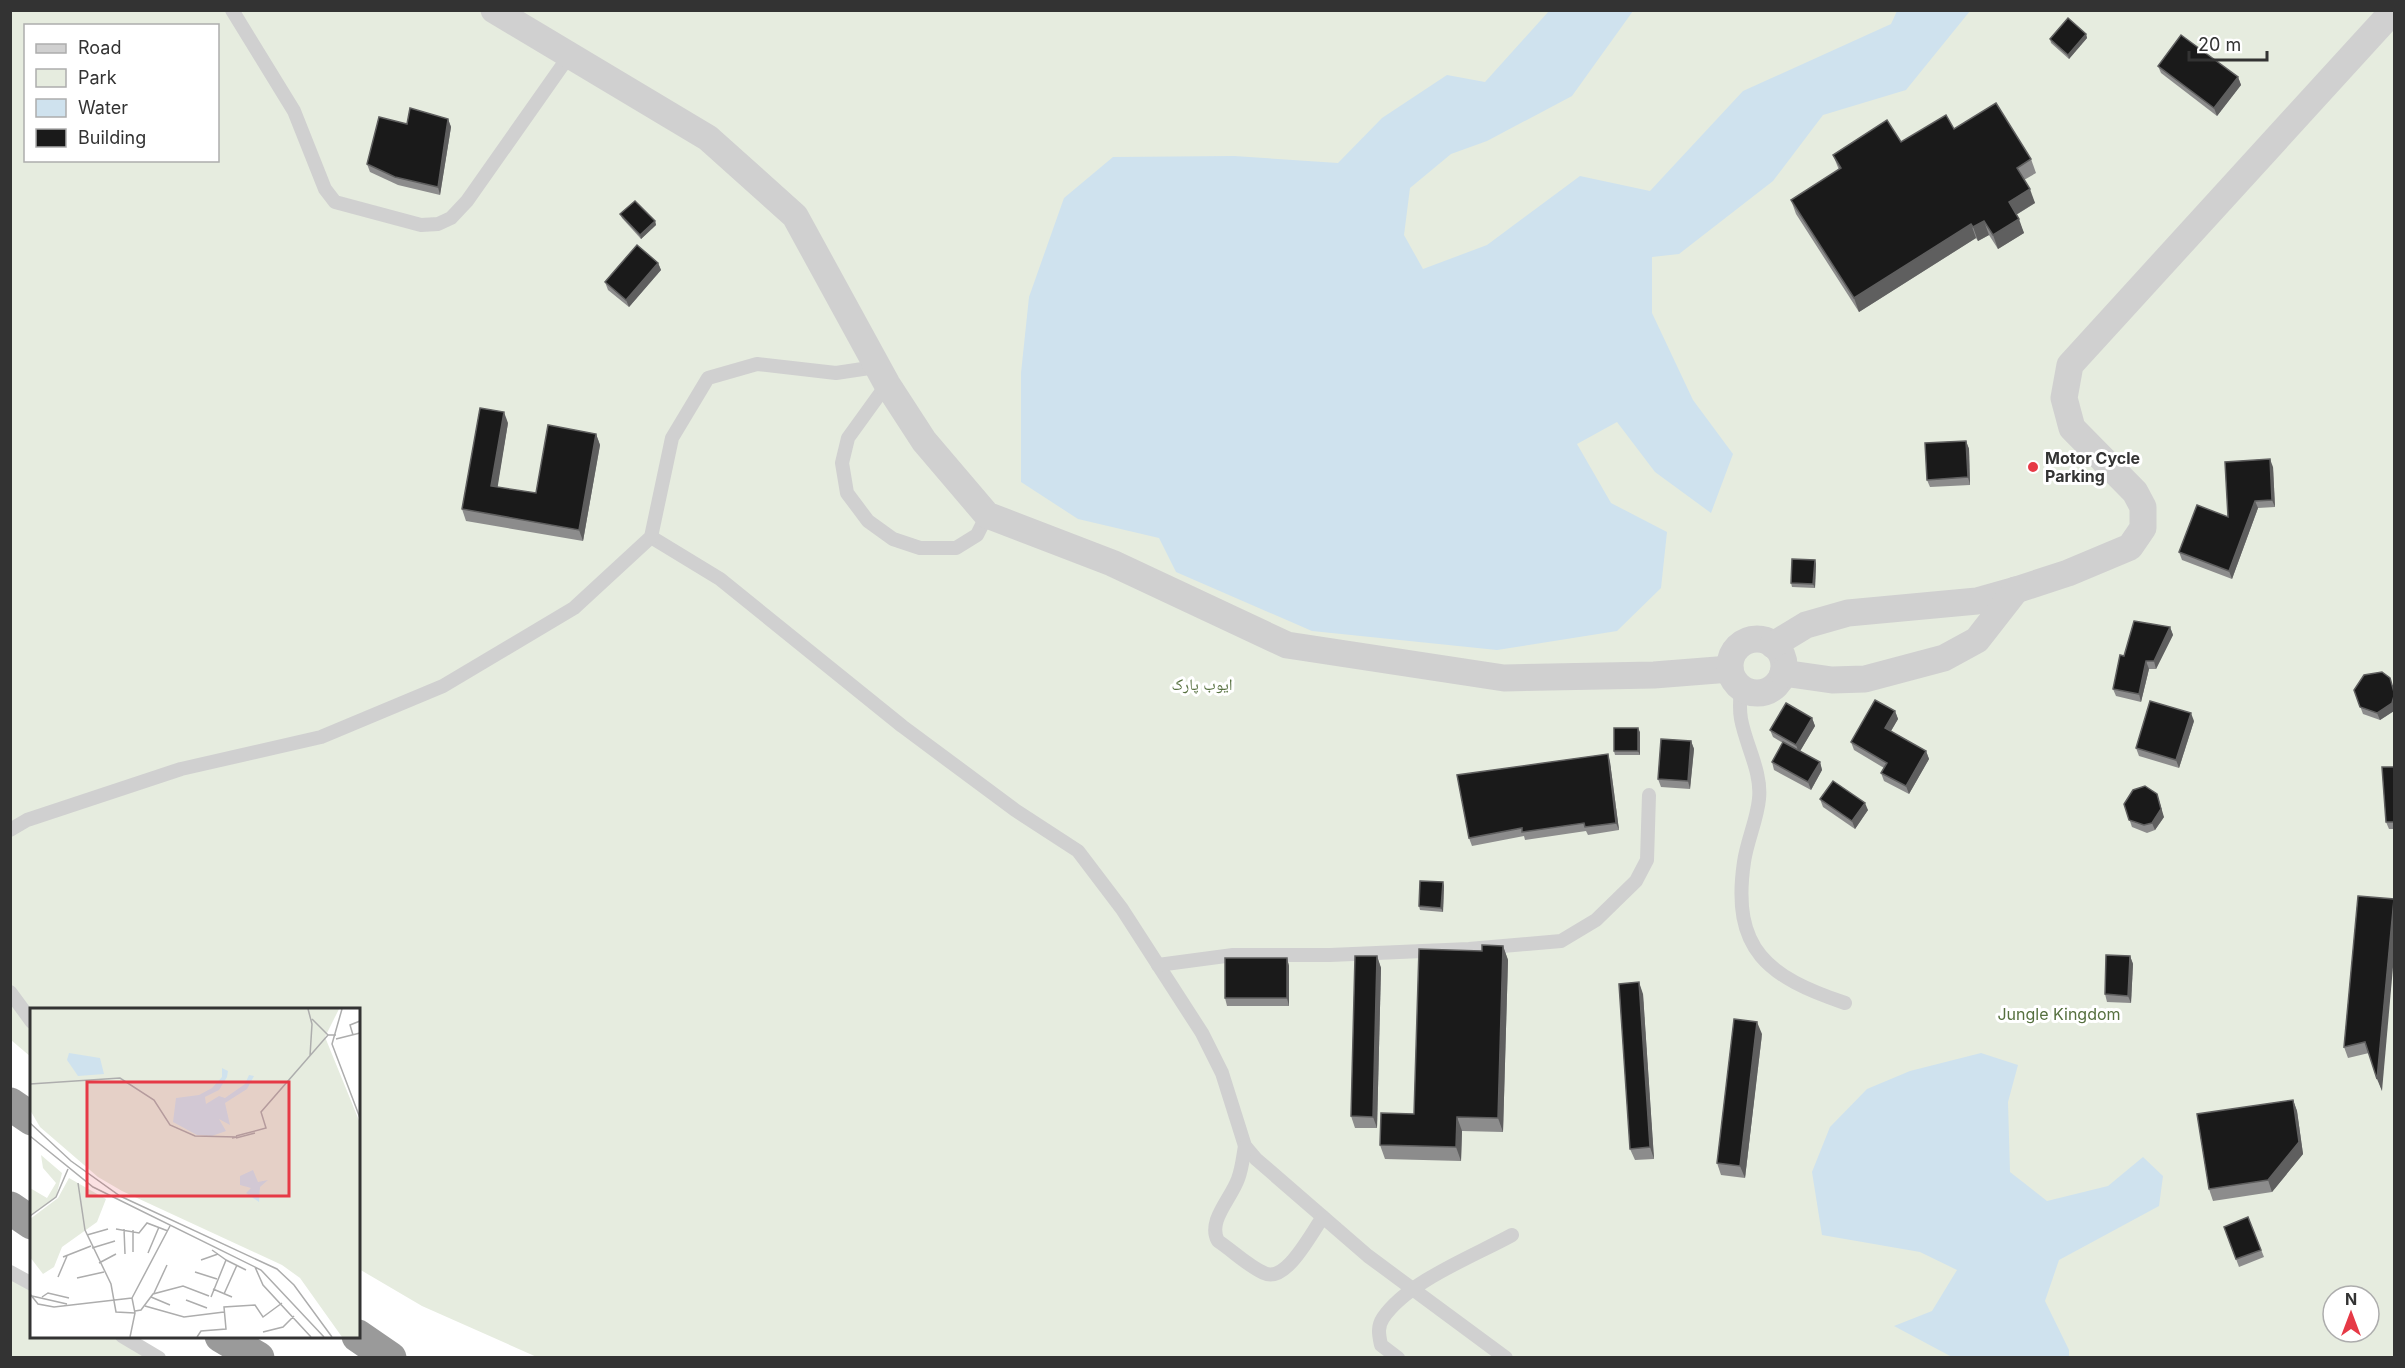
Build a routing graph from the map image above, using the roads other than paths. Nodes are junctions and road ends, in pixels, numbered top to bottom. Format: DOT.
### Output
graph roads {
  1 [pos="232,10"];
  2 [pos="494,10"];
  3 [pos="2394,10"];
  4 [pos="569,56"];
  5 [pos="882,376"];
  6 [pos="987,515"];
  7 [pos="651,537"];
  8 [pos="2016,590"];
  9 [pos="1773,645"];
  10 [pos="1783,673"];
  11 [pos="1735,678"];
  12 [pos="1649,795"];
  13 [pos="10,830"];
  14 [pos="1158,965"];
  15 [pos="10,992"];
  16 [pos="1845,1002"];
  17 [pos="30,1019"];
  18 [pos="10,1104"];
  19 [pos="30,1118"];
  20 [pos="1245,1146"];
  21 [pos="10,1208"];
  22 [pos="1323,1217"];
  23 [pos="30,1222"];
  24 [pos="1512,1235"];
  25 [pos="10,1272"];
  26 [pos="30,1283"];
  27 [pos="1412,1289"];
  28 [pos="360,1337"];
  29 [pos="125,1338"];
  30 [pos="224,1338"];
  31 [pos="159,1358"];
  32 [pos="258,1358"];
  33 [pos="390,1358"];
  34 [pos="1398,1358"];
  35 [pos="1506,1358"];
  1 -- 4 [label="lane"];
  2 -- 4 [label="street"];
  3 -- 8 [label="street"];
  4 -- 5 [label="street"];
  5 -- 6 [label="street"];
  5 -- 6 [label="lane"];
  5 -- 7 [label="lane"];
  6 -- 11 [label="street"];
  7 -- 13 [label="lane"];
  7 -- 14 [label="lane"];
  8 -- 9 [label="street"];
  8 -- 10 [label="street"];
  9 -- 10 [label="street"];
  9 -- 11 [label="street"];
  10 -- 11 [label="street"];
  11 -- 16 [label="lane"];
  12 -- 14 [label="lane"];
  14 -- 20 [label="lane"];
  15 -- 17 [label="lane"];
  18 -- 19 [label="highway"];
  20 -- 22 [label="lane"];
  20 -- 22 [label="lane"];
  21 -- 23 [label="highway"];
  22 -- 27 [label="lane"];
  24 -- 27 [label="lane"];
  25 -- 26 [label="lane"];
  27 -- 34 [label="lane"];
  27 -- 35 [label="lane"];
  28 -- 33 [label="highway"];
  29 -- 31 [label="lane"];
  30 -- 32 [label="highway"];
}
